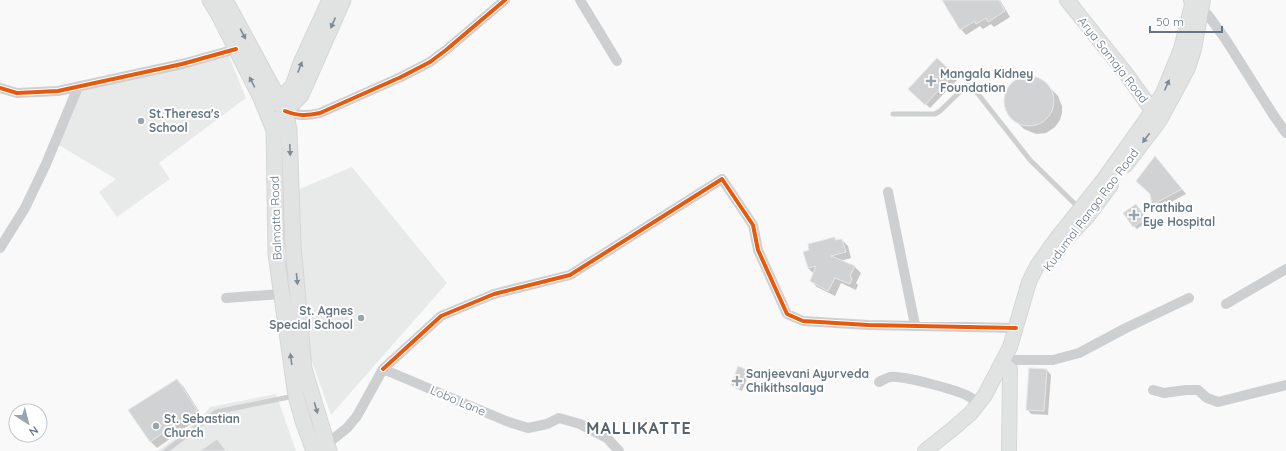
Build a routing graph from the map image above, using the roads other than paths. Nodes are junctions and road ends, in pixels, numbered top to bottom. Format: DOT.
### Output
graph roads {
  1 [pos="210,0"];
  2 [pos="225,0"];
  3 [pos="330,0"];
  4 [pos="343,0"];
  5 [pos="505,0"];
  6 [pos="580,0"];
  7 [pos="1067,0"];
  8 [pos="1198,3"];
  9 [pos="236,49"];
  10 [pos="617,61"];
  11 [pos="78,87"];
  12 [pos="0,88"];
  13 [pos="282,105"];
  14 [pos="265,109"];
  15 [pos="893,114"];
  16 [pos="1156,115"];
  17 [pos="274,130"];
  18 [pos="1286,133"];
  19 [pos="888,192"];
  20 [pos="1080,209"];
  21 [pos="0,248"];
  22 [pos="1286,269"];
  23 [pos="282,294"];
  24 [pos="226,298"];
  25 [pos="1189,298"];
  26 [pos="1226,304"];
  27 [pos="915,325"];
  28 [pos="1016,328"];
  29 [pos="1008,362"];
  30 [pos="383,369"];
  31 [pos="879,382"];
  32 [pos="1286,385"];
  33 [pos="1153,390"];
  34 [pos="296,396"];
  35 [pos="978,403"];
  36 [pos="323,449"];
  37 [pos="166,451"];
  38 [pos="619,451"];
  39 [pos="925,451"];
  40 [pos="939,451"];
  41 [pos="1010,451"];
  1 -- 9 [label="main road"];
  2 -- 13 [label="main road, one-way"];
  13 -- 3 [label="main road, one-way"];
  4 -- 13 [label="main road, one-way"];
  5 -- 13 [label="street"];
  6 -- 10 [label="street"];
  7 -- 16 [label="main road, Arya Samaja Road"];
  8 -- 16 [label="main road, Kudumal Ranga Rao Road"];
  8 -- 18 [label="street"];
  9 -- 11 [label="street"];
  14 -- 9 [label="main road, one-way"];
  11 -- 12 [label="street"];
  11 -- 21 [label="street"];
  13 -- 14 [label="main road"];
  13 -- 17 [label="main road"];
  13 -- 36 [label="main road, one-way"];
  14 -- 17 [label="main road"];
  15 -- 20 [label="lane"];
  16 -- 20 [label="main road"];
  16 -- 29 [label="main road, Kudumal Ranga Rao Road, one-way"];
  17 -- 23 [label="main road, Balmatta Road"];
  19 -- 27 [label="street"];
  20 -- 28 [label="main road"];
  22 -- 26 [label="street"];
  23 -- 24 [label="street"];
  34 -- 23 [label="main road, Balmatta Road, one-way"];
  25 -- 29 [label="street"];
  27 -- 28 [label="street"];
  27 -- 30 [label="street"];
  28 -- 29 [label="main road"];
  29 -- 35 [label="main road"];
  29 -- 40 [label="main road, Kudumal Ranga Rao Road"];
  29 -- 41 [label="main road"];
  30 -- 36 [label="street"];
  30 -- 38 [label="street, Lobo Lane"];
  31 -- 35 [label="street"];
  32 -- 33 [label="street"];
  34 -- 36 [label="main road, Balmatta Road"];
  34 -- 37 [label="lane"];
  35 -- 39 [label="main road"];
}
